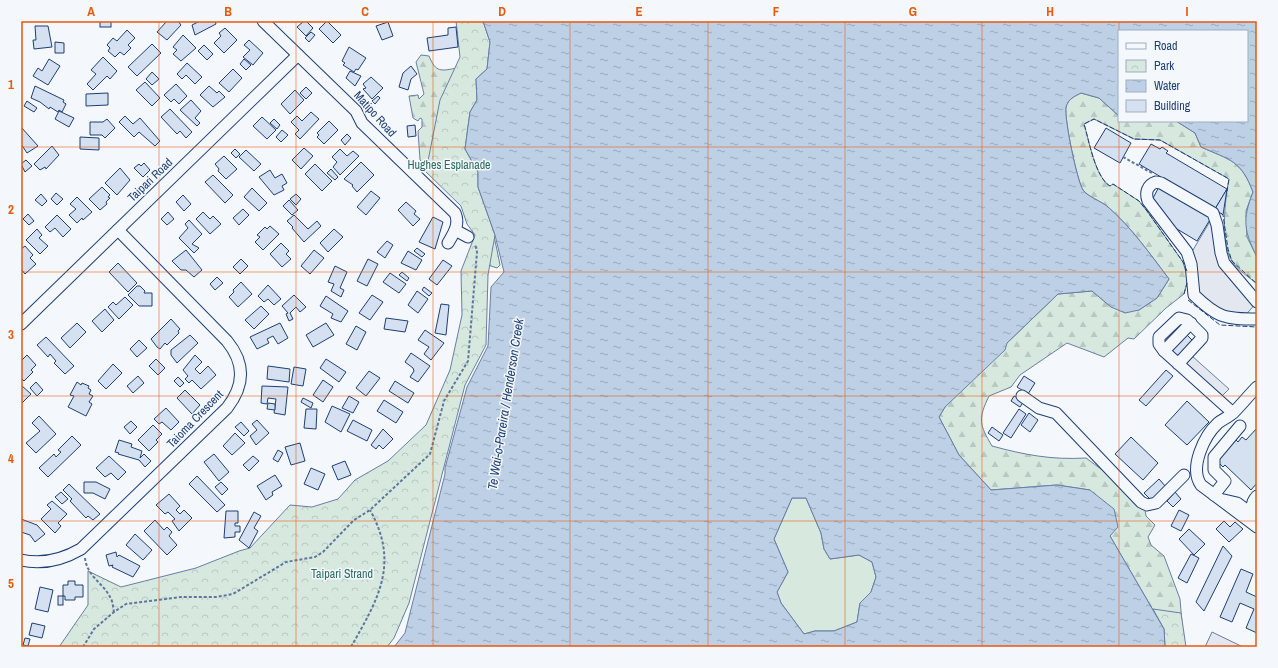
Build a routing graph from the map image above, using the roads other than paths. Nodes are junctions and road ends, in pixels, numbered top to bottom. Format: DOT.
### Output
graph roads {
  1 [pos="263,21"];
  2 [pos="298,55"];
  3 [pos="118,230"];
  4 [pos="455,230"];
  5 [pos="470,239"];
  6 [pos="448,243"];
  7 [pos="1257,302"];
  8 [pos="1257,319"];
  9 [pos="21,324"];
  10 [pos="1178,364"];
  11 [pos="1257,387"];
  12 [pos="1022,396"];
  13 [pos="1231,415"];
  14 [pos="1240,426"];
  15 [pos="1249,433"];
  16 [pos="1184,475"];
  17 [pos="1257,496"];
  18 [pos="1217,497"];
  19 [pos="1256,521"];
  20 [pos="21,560"];
  1 -- 2 [label="street, Matipo Road"];
  2 -- 3 [label="street, Taipari Road"];
  2 -- 4 [label="street, Matipo Road"];
  3 -- 9 [label="street, Taipari Road"];
  3 -- 20 [label="street, Taioma Crescent"];
  4 -- 5 [label="street"];
  4 -- 6 [label="street"];
  7 -- 8 [label="street"];
  10 -- 10 [label="street"];
  10 -- 13 [label="street"];
  11 -- 13 [label="street"];
  12 -- 16 [label="street"];
  13 -- 14 [label="street"];
  13 -- 18 [label="street"];
  14 -- 15 [label="street"];
  14 -- 18 [label="street"];
  17 -- 19 [label="street"];
  18 -- 19 [label="street"];
  18 -- 19 [label="street"];
}
